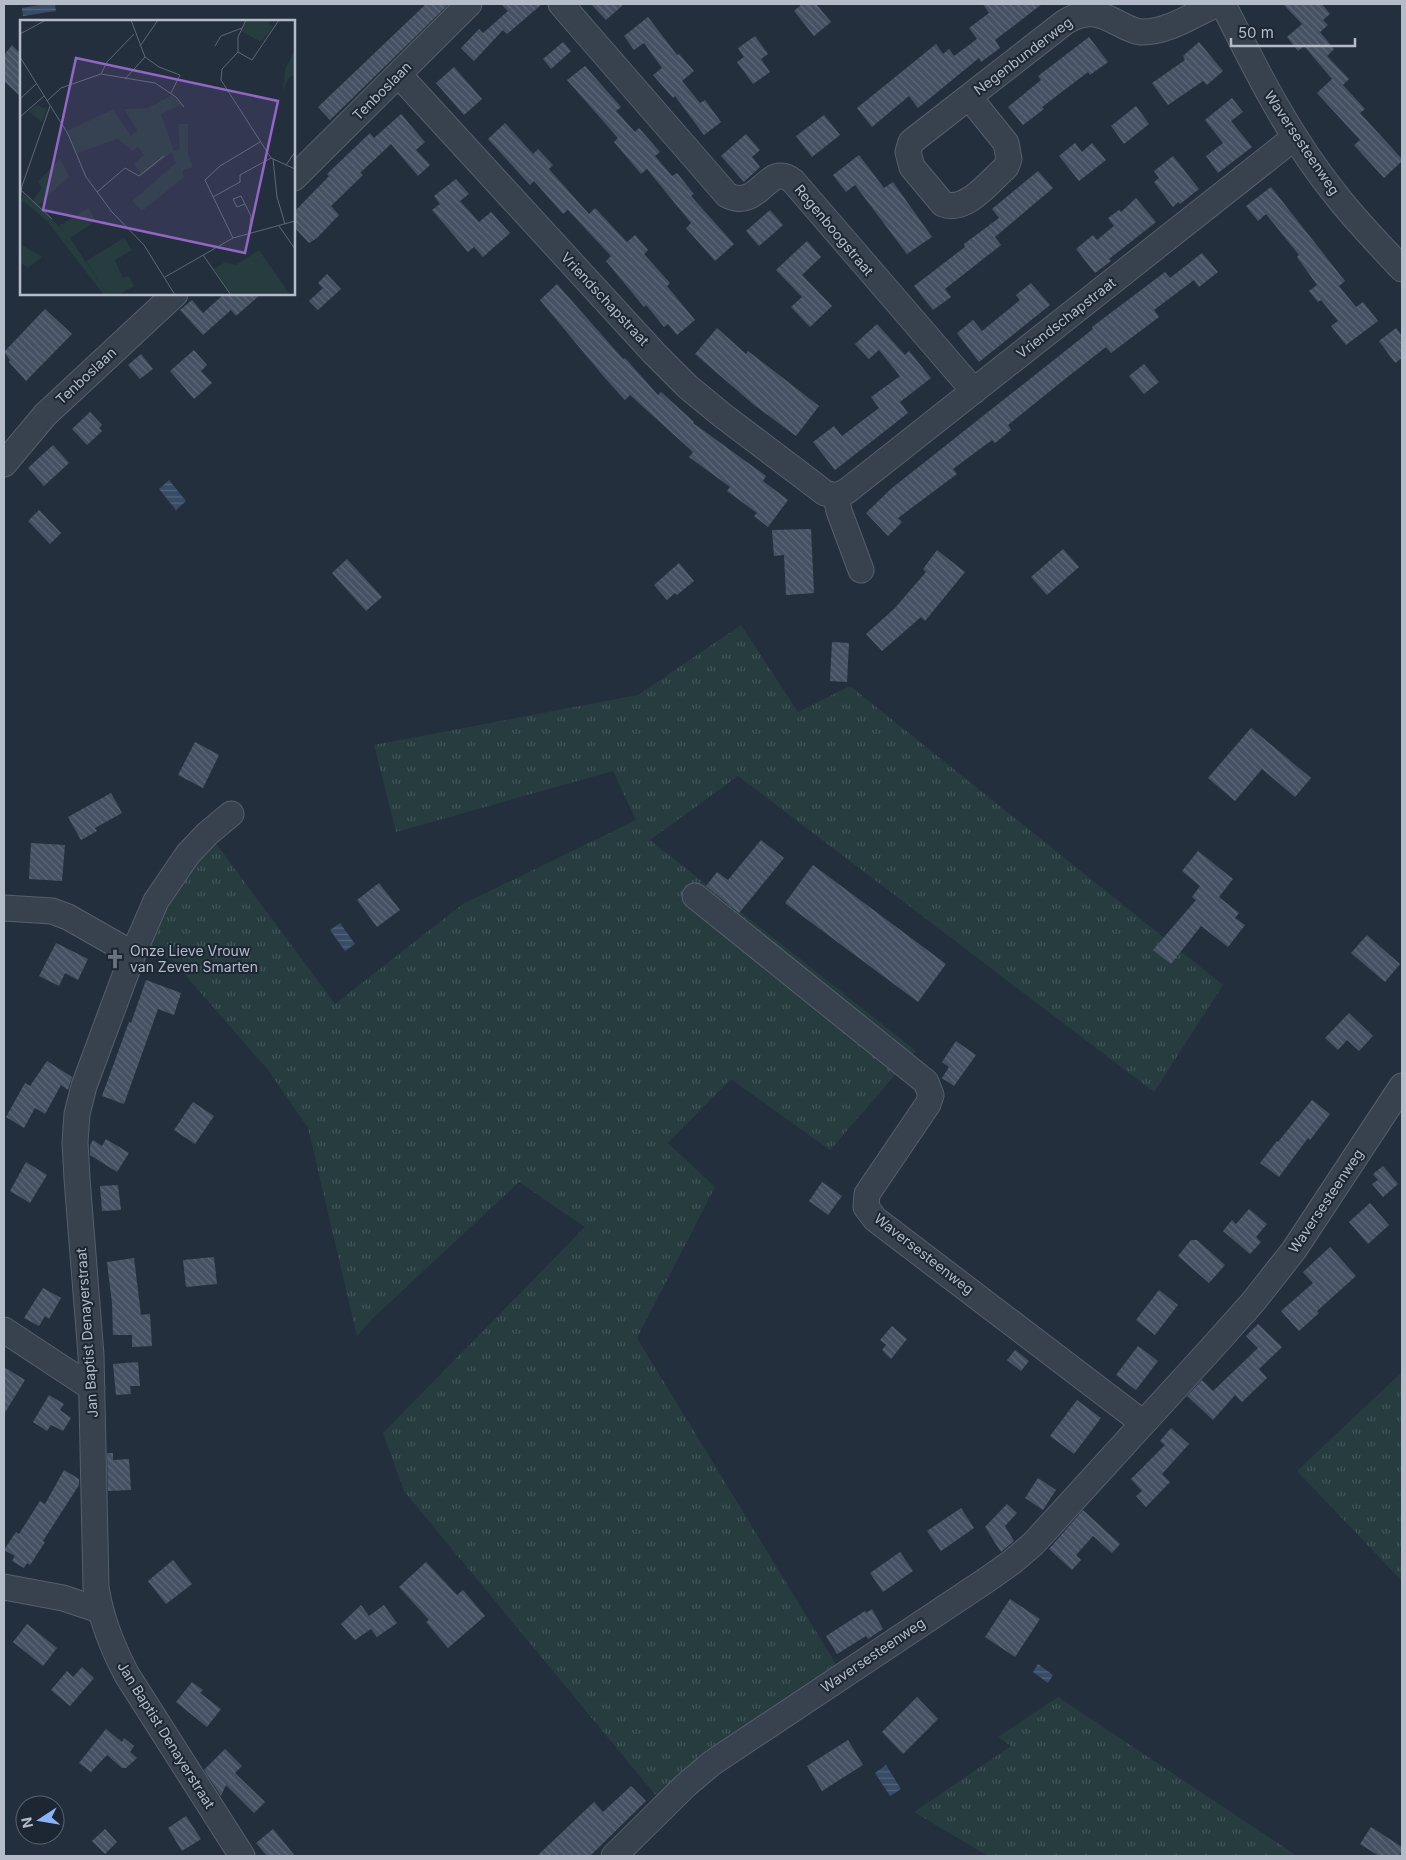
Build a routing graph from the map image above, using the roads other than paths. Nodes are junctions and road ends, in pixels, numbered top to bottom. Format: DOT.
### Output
graph roads {
  1 [pos="469,4"];
  2 [pos="561,4"];
  3 [pos="1217,4"];
  4 [pos="1223,4"];
  5 [pos="399,75"];
  6 [pos="969,97"];
  7 [pos="1295,137"];
  8 [pos="295,177"];
  9 [pos="1402,269"];
  10 [pos="173,295"];
  11 [pos="974,391"];
  12 [pos="4,464"];
  13 [pos="836,496"];
  14 [pos="861,570"];
  15 [pos="231,814"];
  16 [pos="695,896"];
  17 [pos="4,908"];
  18 [pos="133,954"];
  19 [pos="1402,1086"];
  20 [pos="4,1330"];
  21 [pos="92,1388"];
  22 [pos="1143,1423"];
  23 [pos="4,1587"];
  24 [pos="99,1610"];
  25 [pos="242,1856"];
  26 [pos="614,1856"];
  1 -- 5 [label="street, Tenboslaan"];
  2 -- 11 [label="street, Regenboogstraat"];
  3 -- 6 [label="street, Negenbunderweg"];
  4 -- 7 [label="street, Waversesteenweg"];
  5 -- 8 [label="street, Tenboslaan"];
  5 -- 13 [label="street, Vriendschapstraat"];
  7 -- 9 [label="street, Waversesteenweg"];
  7 -- 11 [label="street, Vriendschapstraat"];
  10 -- 12 [label="street, Tenboslaan"];
  11 -- 13 [label="street, Vriendschapstraat"];
  13 -- 14 [label="street"];
  15 -- 18 [label="street, Jan Baptist Denayerstraat"];
  16 -- 22 [label="street, Waversesteenweg"];
  17 -- 18 [label="street"];
  18 -- 21 [label="street, Jan Baptist Denayerstraat"];
  19 -- 22 [label="street, Waversesteenweg"];
  20 -- 21 [label="street"];
  21 -- 24 [label="street, Jan Baptist Denayerstraat"];
  22 -- 26 [label="street, Waversesteenweg"];
  23 -- 24 [label="street"];
  24 -- 25 [label="street, Jan Baptist Denayerstraat"];
}
